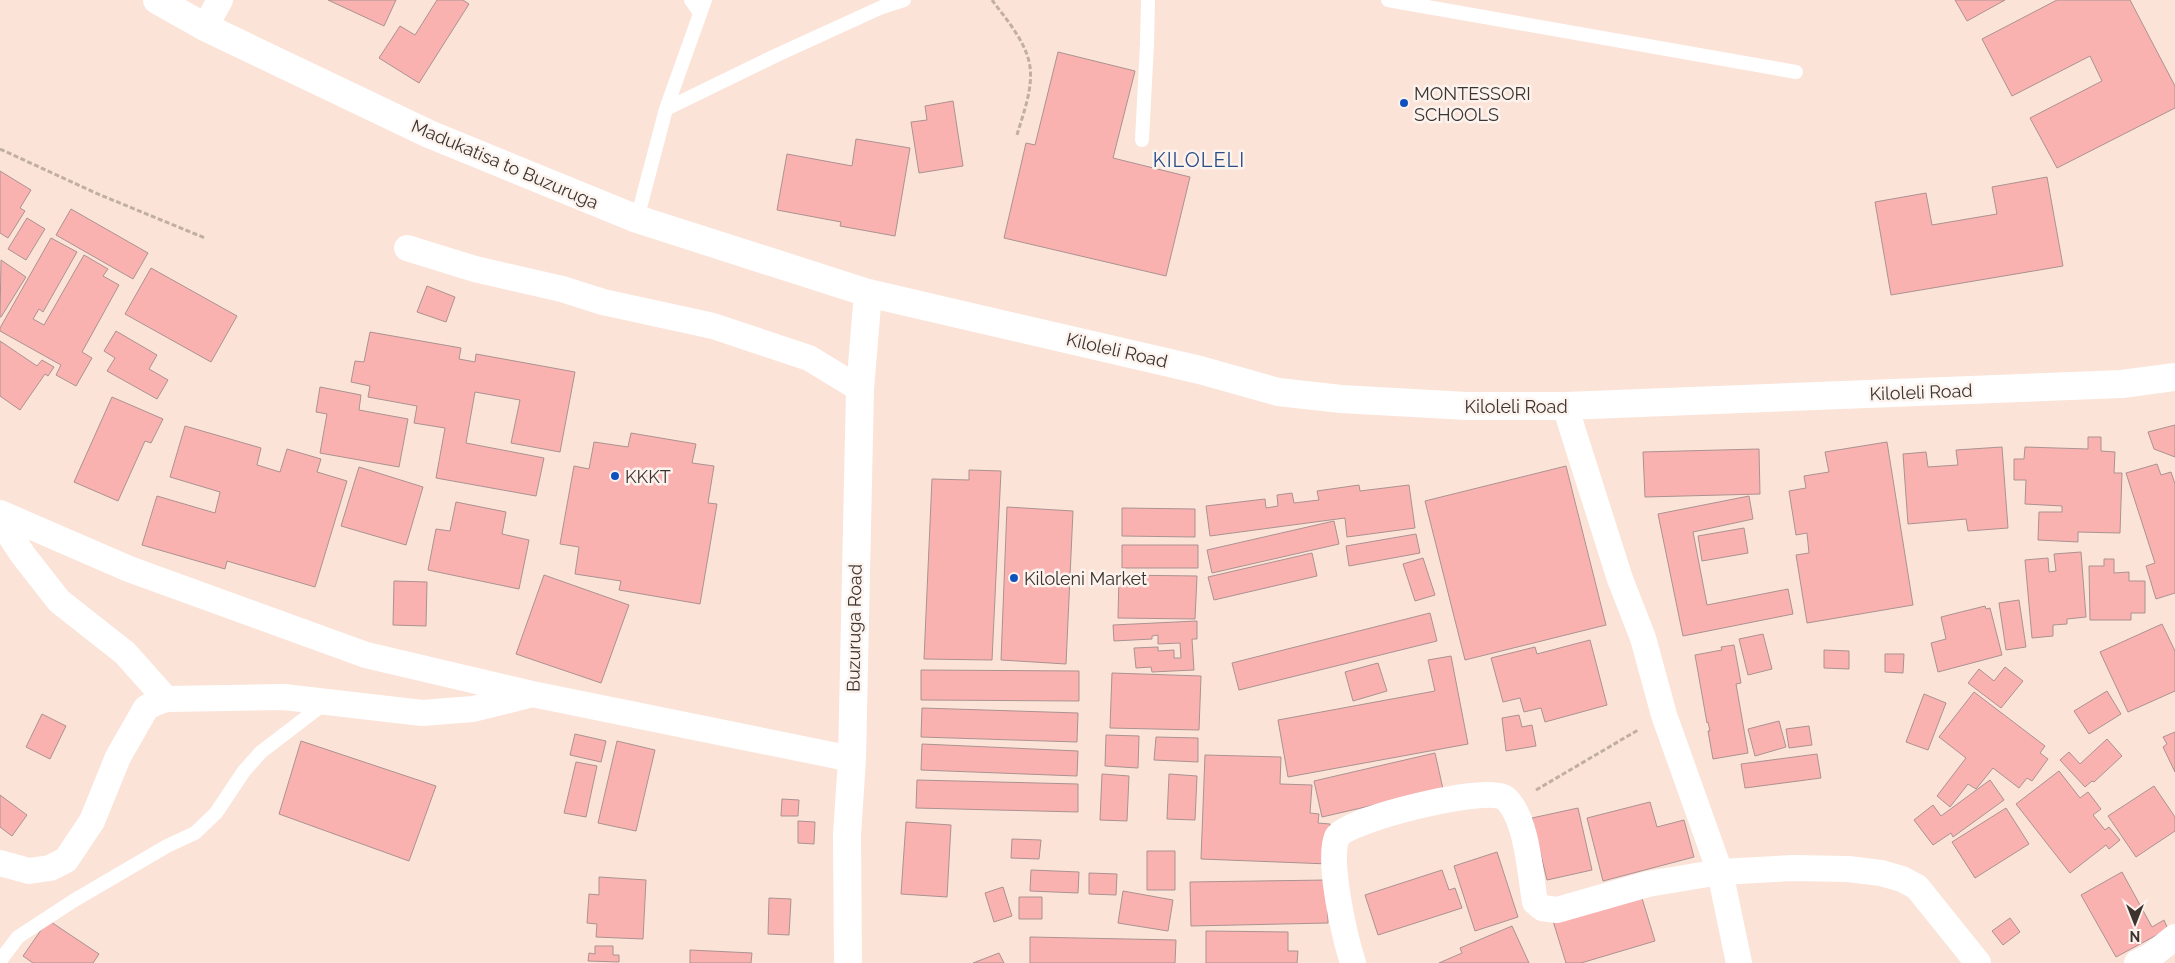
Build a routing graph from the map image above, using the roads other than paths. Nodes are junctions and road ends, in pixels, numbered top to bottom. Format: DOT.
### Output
graph roads {
  1 [pos="157,0"];
  2 [pos="220,0"];
  3 [pos="691,0"];
  4 [pos="904,0"];
  5 [pos="1148,0"];
  6 [pos="1388,0"];
  7 [pos="703,7"];
  8 [pos="205,27"];
  9 [pos="1796,72"];
  10 [pos="666,109"];
  11 [pos="1142,140"];
  12 [pos="637,219"];
  13 [pos="407,248"];
  14 [pos="868,293"];
  15 [pos="2175,377"];
  16 [pos="860,389"];
  17 [pos="1565,406"];
  18 [pos="0,513"];
  19 [pos="0,520"];
  20 [pos="532,694"];
  21 [pos="166,699"];
  22 [pos="328,701"];
  23 [pos="852,759"];
  24 [pos="0,863"];
  25 [pos="1720,872"];
  26 [pos="2175,937"];
  27 [pos="0,961"];
  28 [pos="848,963"];
  29 [pos="1353,963"];
  30 [pos="1739,963"];
  31 [pos="1978,963"];
  32 [pos="2137,963"];
  1 -- 8 [label="main road, Madukatisa to Buzuruga"];
  2 -- 8 [label="street"];
  3 -- 7 [label="lane"];
  4 -- 10 [label="lane"];
  5 -- 11 [label="lane"];
  6 -- 9 [label="lane"];
  7 -- 10 [label="lane"];
  8 -- 12 [label="main road, Madukatisa to Buzuruga"];
  10 -- 12 [label="lane"];
  12 -- 14 [label="main road, Madukatisa to Buzuruga"];
  13 -- 16 [label="street"];
  14 -- 16 [label="main road, Buzuruga Road"];
  14 -- 17 [label="main road, Kiloleli Road"];
  15 -- 17 [label="main road, Kiloleli Road"];
  16 -- 23 [label="main road, Buzuruga Road"];
  17 -- 25 [label="street"];
  18 -- 20 [label="street"];
  19 -- 21 [label="street"];
  20 -- 22 [label="street"];
  20 -- 23 [label="street"];
  21 -- 22 [label="street"];
  21 -- 24 [label="street"];
  22 -- 27 [label="lane"];
  23 -- 28 [label="main road, Buzuruga Road"];
  25 -- 29 [label="street"];
  25 -- 30 [label="street"];
  25 -- 31 [label="street"];
  26 -- 32 [label="street"];
}
